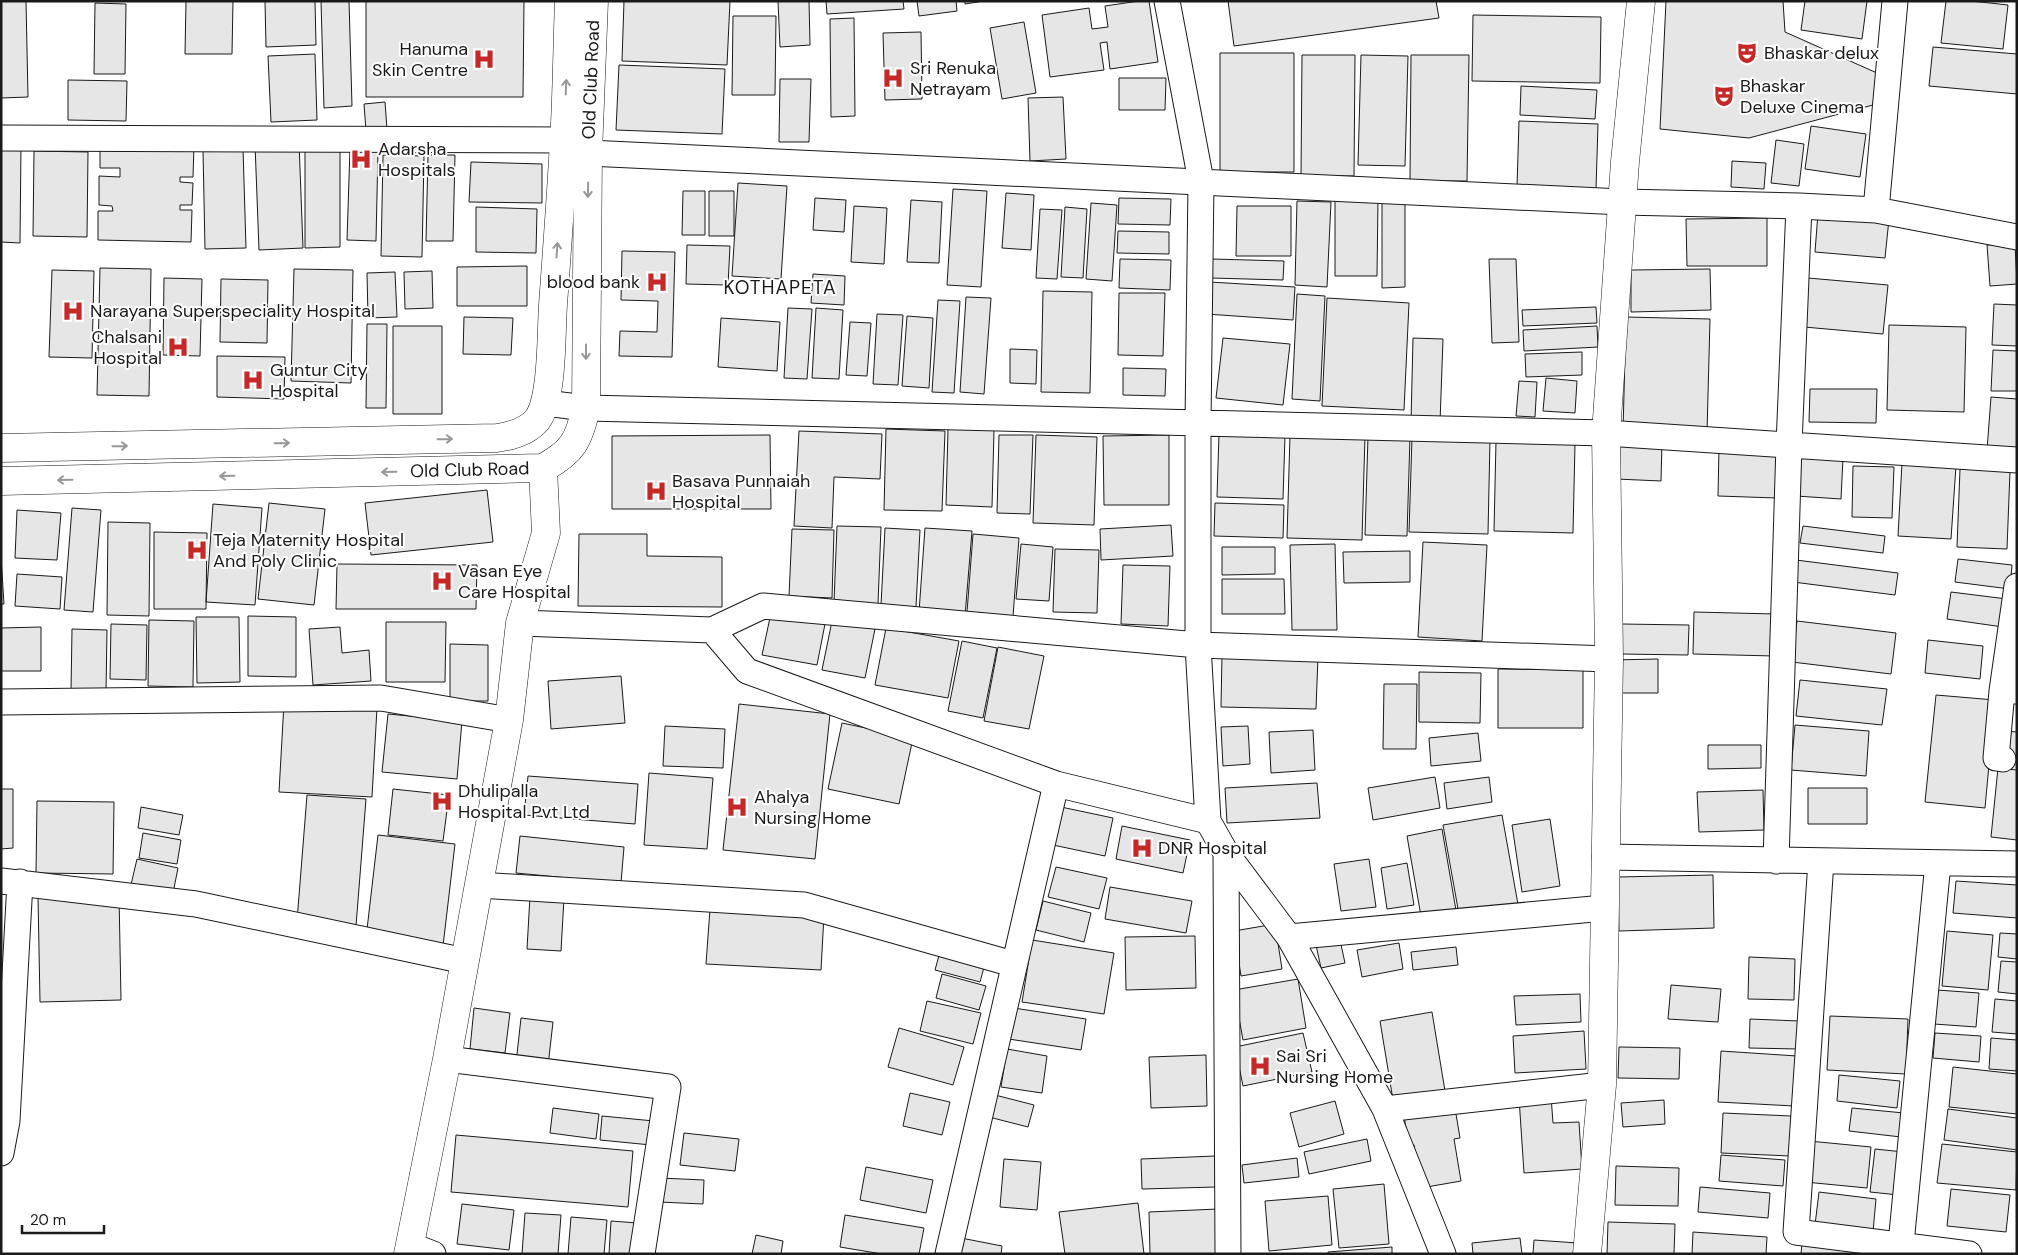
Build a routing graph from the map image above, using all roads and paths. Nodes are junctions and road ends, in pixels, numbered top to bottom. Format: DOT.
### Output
graph roads {
  1 [pos="569,1"];
  2 [pos="594,1"];
  3 [pos="1167,1"];
  4 [pos="1642,1"];
  5 [pos="1895,1"];
  6 [pos="1,138"];
  7 [pos="564,140"];
  8 [pos="588,153"];
  9 [pos="1201,181"];
  10 [pos="1622,202"];
  11 [pos="1799,206"];
  12 [pos="1876,210"];
  13 [pos="2017,237"];
  14 [pos="545,403"];
  15 [pos="586,408"];
  16 [pos="1198,424"];
  17 [pos="1606,433"];
  18 [pos="1789,445"];
  19 [pos="1,448"];
  20 [pos="2017,460"];
  21 [pos="543,468"];
  22 [pos="1,481"];
  23 [pos="2017,586"];
  24 [pos="520,623"];
  25 [pos="712,630"];
  26 [pos="1198,645"];
  27 [pos="1609,659"];
  28 [pos="2009,691"];
  29 [pos="1,702"];
  30 [pos="509,720"];
  31 [pos="2003,759"];
  32 [pos="1056,784"];
  33 [pos="1208,821"];
  34 [pos="1226,853"];
  35 [pos="1605,857"];
  36 [pos="1776,861"];
  37 [pos="1821,861"];
  38 [pos="1938,863"];
  39 [pos="2017,864"];
  40 [pos="11,881"];
  41 [pos="479,885"];
  42 [pos="1604,908"];
  43 [pos="1289,937"];
  44 [pos="464,961"];
  45 [pos="1013,964"];
  46 [pos="447,1059"];
  47 [pos="1602,1085"];
  48 [pos="1385,1109"];
  49 [pos="4,1121"];
  50 [pos="1,1154"];
  51 [pos="1795,1243"];
  52 [pos="1900,1249"];
  53 [pos="417,1251"];
  54 [pos="642,1254"];
  55 [pos="948,1254"];
  56 [pos="1228,1254"];
  57 [pos="1443,1254"];
  58 [pos="1587,1254"];
  59 [pos="1969,1254"];
  7 -- 1 [label="street, Old Club Road, one-way"];
  2 -- 8 [label="street, Old Club Road"];
  3 -- 9 [label="street"];
  4 -- 10 [label="street"];
  5 -- 12 [label="street"];
  6 -- 7 [label="street"];
  14 -- 7 [label="street, Old Club Road, one-way"];
  8 -- 9 [label="street"];
  8 -- 15 [label="street, Old Club Road, one-way"];
  9 -- 10 [label="street"];
  9 -- 16 [label="street"];
  10 -- 11 [label="street"];
  10 -- 17 [label="street"];
  11 -- 12 [label="street"];
  11 -- 18 [label="street"];
  12 -- 13 [label="street"];
  14 -- 15 [label="street"];
  19 -- 14 [label="street, Old Club Road, one-way"];
  15 -- 16 [label="street"];
  15 -- 21 [label="street, Old Club Road"];
  16 -- 17 [label="street"];
  16 -- 26 [label="street"];
  17 -- 18 [label="street"];
  17 -- 27 [label="street"];
  18 -- 20 [label="street"];
  18 -- 36 [label="street"];
  21 -- 22 [label="street, Old Club Road, one-way"];
  21 -- 24 [label="street"];
  23 -- 28 [label="street"];
  24 -- 25 [label="street"];
  24 -- 30 [label="street"];
  25 -- 26 [label="street"];
  25 -- 32 [label="street"];
  26 -- 27 [label="street"];
  26 -- 33 [label="street"];
  27 -- 35 [label="street"];
  28 -- 31 [label="street"];
  29 -- 30 [label="street"];
  30 -- 41 [label="street"];
  32 -- 33 [label="street"];
  32 -- 45 [label="street"];
  33 -- 34 [label="street"];
  34 -- 43 [label="street"];
  34 -- 56 [label="street"];
  35 -- 36 [label="street"];
  35 -- 42 [label="street"];
  36 -- 37 [label="street"];
  37 -- 38 [label="street"];
  37 -- 51 [label="street"];
  38 -- 39 [label="street"];
  38 -- 52 [label="street"];
  40 -- 44 [label="street"];
  40 -- 49 [label="street"];
  41 -- 44 [label="street"];
  41 -- 45 [label="street"];
  42 -- 43 [label="street"];
  42 -- 47 [label="street"];
  43 -- 48 [label="street"];
  44 -- 46 [label="street"];
  45 -- 55 [label="street"];
  46 -- 53 [label="street"];
  46 -- 54 [label="street"];
  47 -- 48 [label="street"];
  47 -- 58 [label="street"];
  48 -- 57 [label="street"];
  49 -- 50 [label="street"];
  51 -- 52 [label="street"];
  52 -- 59 [label="street"];
}
